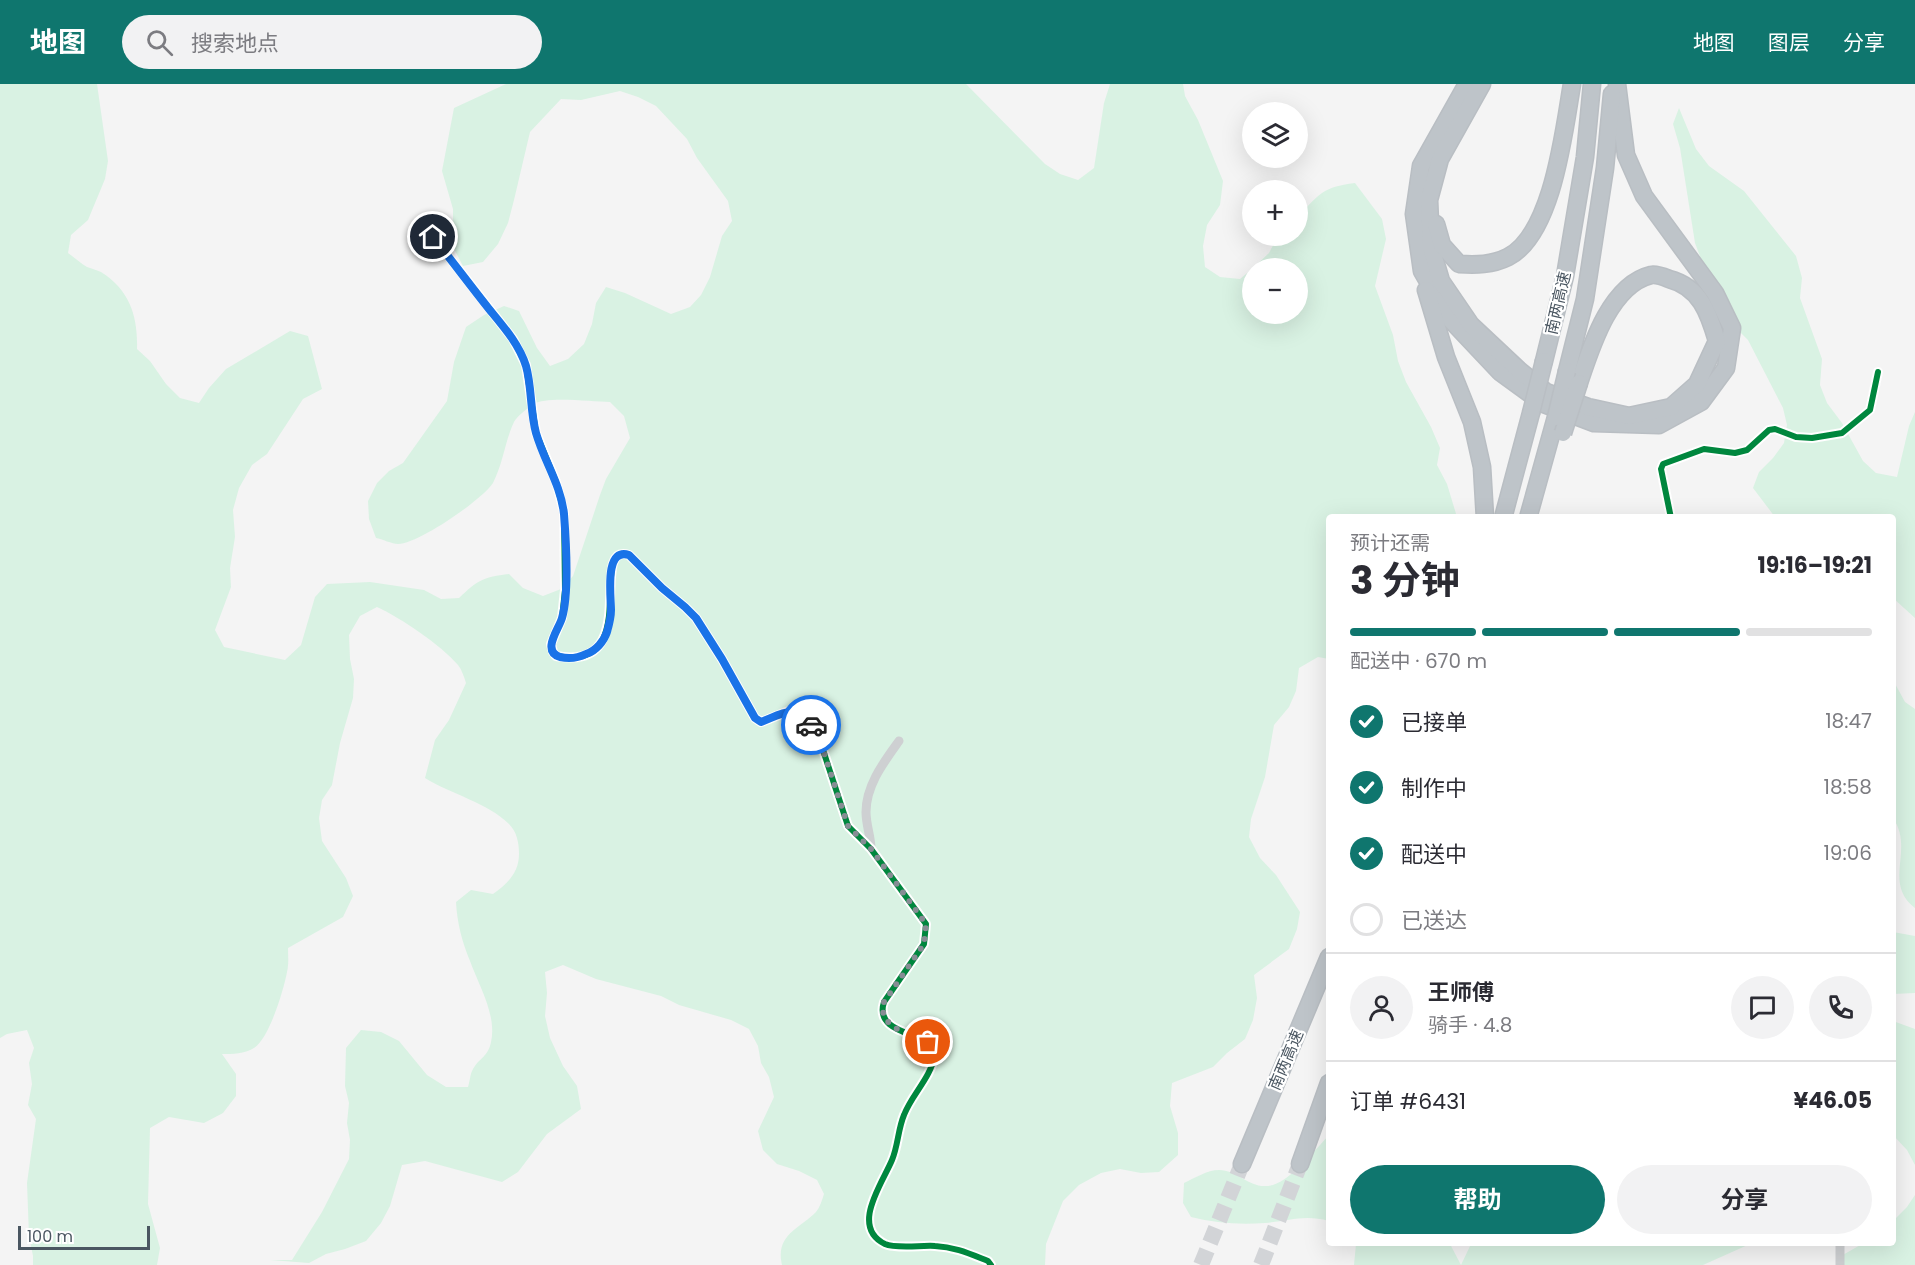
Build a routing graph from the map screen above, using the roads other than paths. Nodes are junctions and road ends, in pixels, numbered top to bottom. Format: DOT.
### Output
graph roads {
  1 [pos="1572,84"];
  2 [pos="1592,84"];
  3 [pos="1613,84"];
  4 [pos="1617,84"];
  5 [pos="1476,87"];
  6 [pos="1423,199"];
  7 [pos="420,220"];
  8 [pos="1422,271"];
  9 [pos="1878,372"];
  10 [pos="1573,377"];
  11 [pos="1485,514"];
  12 [pos="1504,514"];
  13 [pos="1529,514"];
  14 [pos="1530,514"];
  15 [pos="1670,514"];
  16 [pos="899,741"];
  17 [pos="871,849"];
  18 [pos="1326,964"];
  19 [pos="1326,1091"];
  20 [pos="1242,1164"];
  21 [pos="1300,1164"];
  22 [pos="1840,1246"];
  23 [pos="991,1265"];
  24 [pos="1840,1265"];
  1 -- 6 [label="highway"];
  2 -- 12 [label="highway, 南两高速, bridge"];
  3 -- 10 [label="highway, 南两高速"];
  4 -- 8 [label="highway"];
  5 -- 6 [label="highway"];
  6 -- 8 [label="highway"];
  6 -- 10 [label="highway"];
  7 -- 17 [label="street"];
  8 -- 11 [label="highway"];
  9 -- 15 [label="street"];
  10 -- 13 [label="highway, 南两高速, bridge"];
  10 -- 14 [label="highway, bridge"];
  16 -- 17 [label="street"];
  17 -- 23 [label="street"];
  18 -- 20 [label="highway, 南两高速"];
  19 -- 21 [label="highway"];
  22 -- 24 [label="street"];
}
